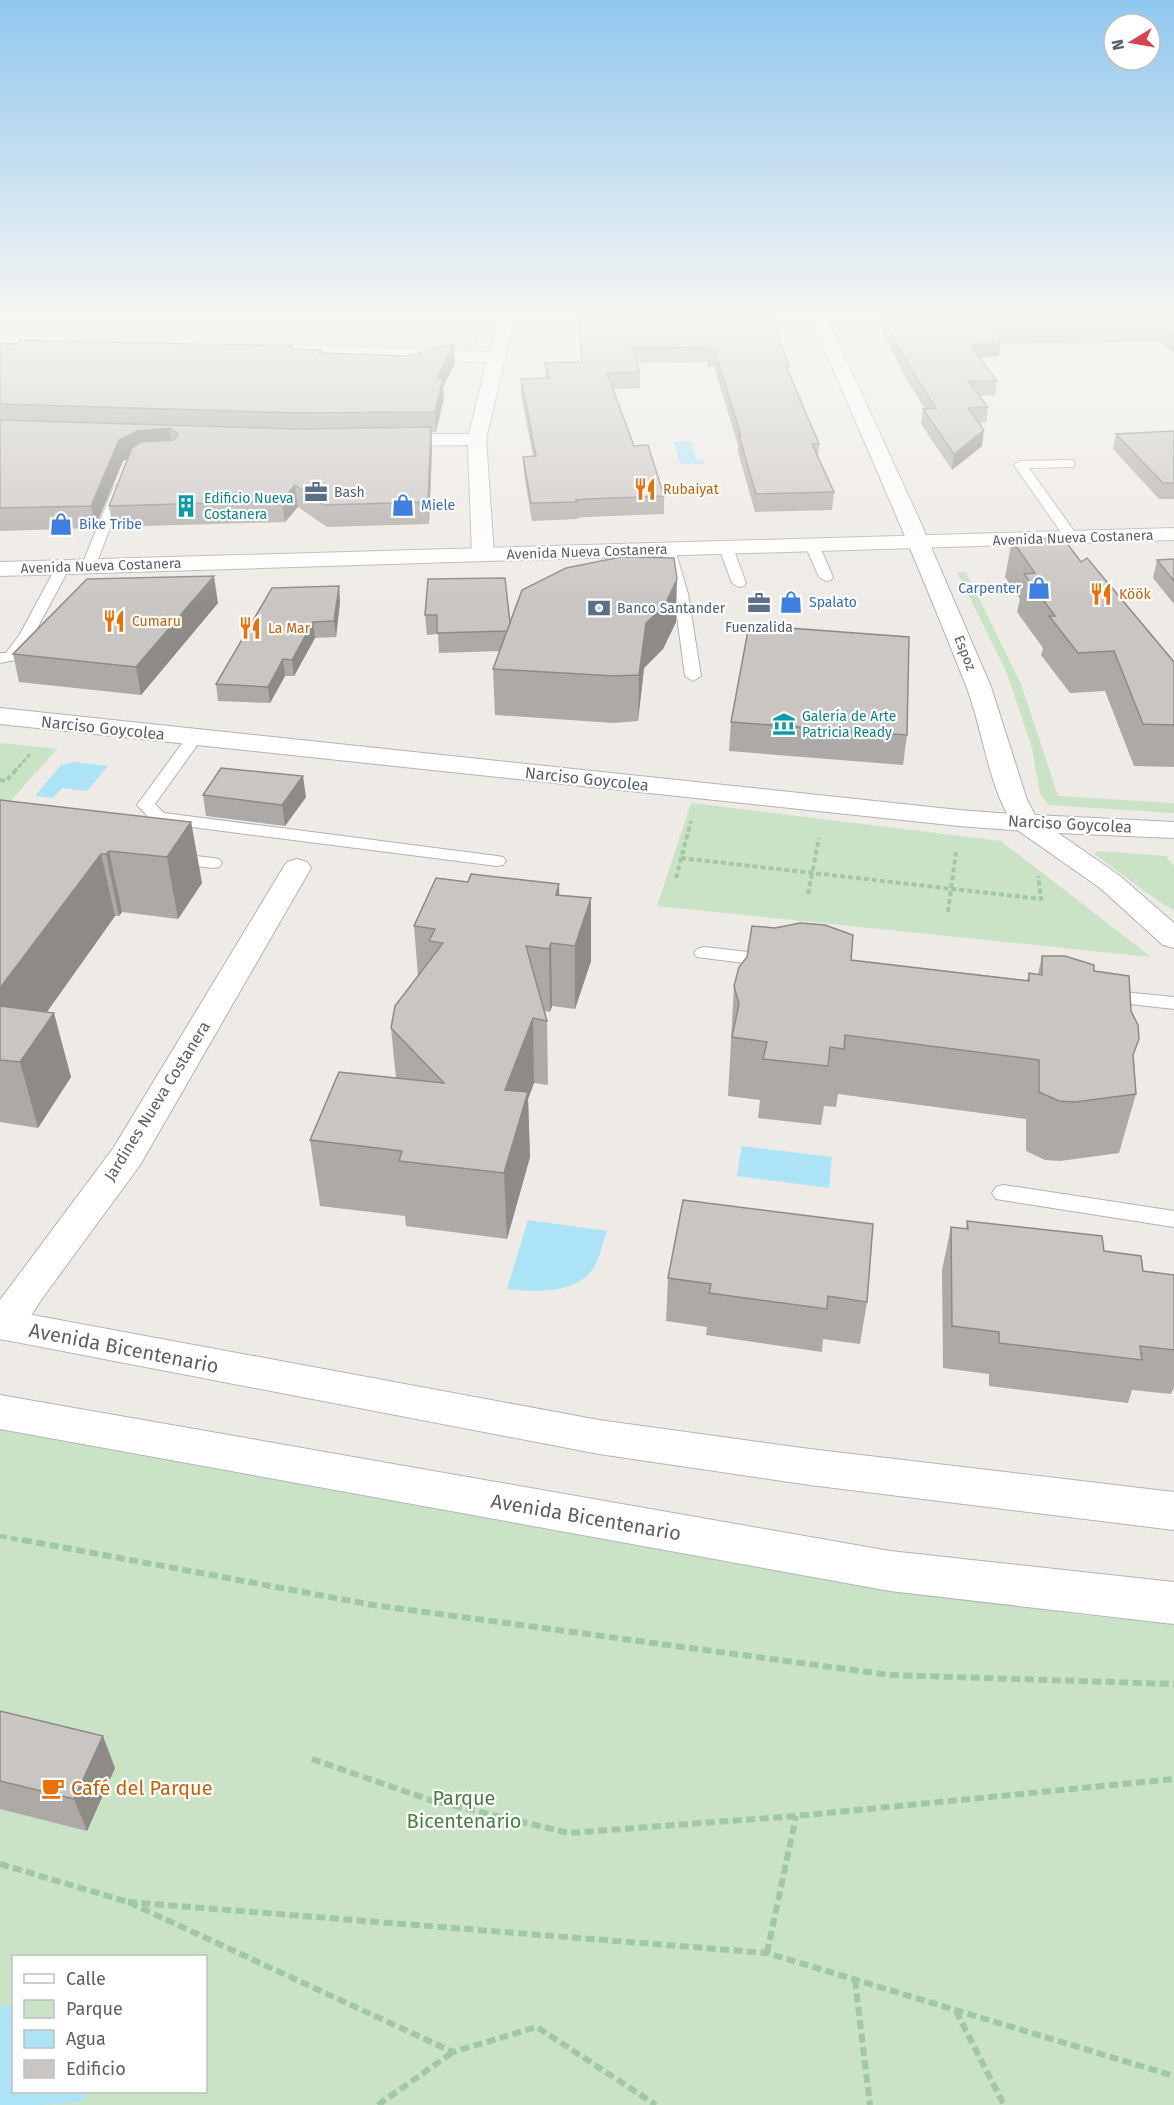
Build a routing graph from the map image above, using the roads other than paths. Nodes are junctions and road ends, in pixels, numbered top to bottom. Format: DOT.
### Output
graph roads {
  1 [pos="484,412"];
  2 [pos="861,412"];
  3 [pos="477,439"];
  4 [pos="372,440"];
  5 [pos="1070,464"];
  6 [pos="126,472"];
  7 [pos="1174,534"];
  8 [pos="1072,538"];
  9 [pos="918,542"];
  10 [pos="812,545"];
  11 [pos="726,548"];
  12 [pos="668,550"];
  13 [pos="483,555"];
  14 [pos="63,567"];
  15 [pos="88,567"];
  16 [pos="0,569"];
  17 [pos="826,577"];
  18 [pos="739,583"];
  19 [pos="0,658"];
  20 [pos="693,676"];
  21 [pos="0,716"];
  22 [pos="195,737"];
  23 [pos="1026,823"];
  24 [pos="1174,830"];
  25 [pos="154,856"];
  26 [pos="497,861"];
  27 [pos="213,863"];
  28 [pos="297,868"];
  29 [pos="1174,939"];
  30 [pos="704,953"];
  31 [pos="798,963"];
  32 [pos="1077,993"];
  33 [pos="1174,1003"];
  34 [pos="1004,1193"];
  35 [pos="1174,1220"];
  36 [pos="2,1325"];
  37 [pos="0,1412"];
  38 [pos="1174,1511"];
  39 [pos="1174,1604"];
  1 -- 3 [label="street"];
  2 -- 9 [label="street, Espoz"];
  3 -- 4 [label="street"];
  3 -- 13 [label="street"];
  5 -- 8 [label="lane"];
  6 -- 15 [label="lane"];
  7 -- 8 [label="street, Avenida Nueva Costanera"];
  8 -- 9 [label="street, Avenida Nueva Costanera"];
  9 -- 10 [label="street, Avenida Nueva Costanera"];
  9 -- 23 [label="street, Espoz"];
  10 -- 11 [label="street, Avenida Nueva Costanera"];
  10 -- 17 [label="lane"];
  11 -- 12 [label="street, Avenida Nueva Costanera"];
  11 -- 18 [label="lane"];
  12 -- 13 [label="street, Avenida Nueva Costanera"];
  12 -- 20 [label="lane"];
  13 -- 15 [label="street, Avenida Nueva Costanera"];
  14 -- 15 [label="street, Avenida Nueva Costanera"];
  14 -- 16 [label="street, Avenida Nueva Costanera"];
  14 -- 19 [label="lane"];
  21 -- 22 [label="street, Narciso Goycolea"];
  22 -- 23 [label="street, Narciso Goycolea"];
  22 -- 26 [label="lane"];
  23 -- 24 [label="street, Narciso Goycolea"];
  23 -- 29 [label="street, Espoz"];
  25 -- 27 [label="lane"];
  28 -- 36 [label="street, Jardines Nueva Costanera"];
  30 -- 31 [label="lane"];
  32 -- 33 [label="lane"];
  34 -- 35 [label="lane"];
  36 -- 38 [label="street, Avenida Bicentenario"];
  37 -- 39 [label="street, Avenida Bicentenario"];
}
